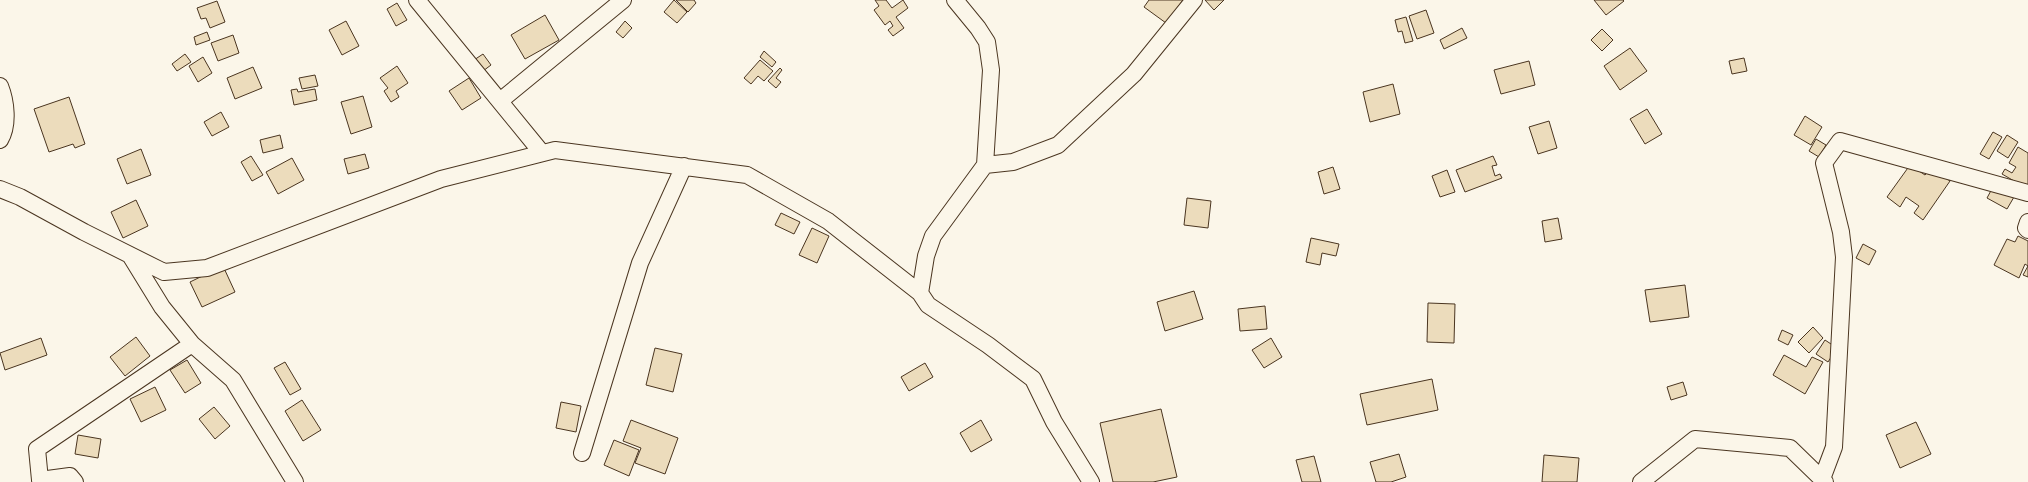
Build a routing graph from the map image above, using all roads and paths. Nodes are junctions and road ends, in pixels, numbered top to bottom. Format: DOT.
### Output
graph roads {
  1 [pos="418,0"];
  2 [pos="623,0"];
  3 [pos="955,0"];
  4 [pos="1194,0"];
  5 [pos="0,86"];
  6 [pos="500,101"];
  7 [pos="0,140"];
  8 [pos="542,153"];
  9 [pos="985,165"];
  10 [pos="684,166"];
  11 [pos="0,189"];
  12 [pos="2028,194"];
  13 [pos="2028,222"];
  14 [pos="2028,230"];
  15 [pos="130,255"];
  16 [pos="920,293"];
  17 [pos="192,344"];
  18 [pos="582,453"];
  19 [pos="1824,480"];
  20 [pos="76,482"];
  21 [pos="295,482"];
  22 [pos="1091,482"];
  23 [pos="1641,482"];
  1 -- 6 [label="street"];
  2 -- 6 [label="street"];
  3 -- 9 [label="street"];
  4 -- 9 [label="street"];
  5 -- 7 [label="street"];
  6 -- 8 [label="street"];
  8 -- 10 [label="street"];
  8 -- 15 [label="street"];
  9 -- 16 [label="street"];
  10 -- 16 [label="street"];
  10 -- 18 [label="street"];
  11 -- 15 [label="street"];
  12 -- 19 [label="street"];
  13 -- 14 [label="street"];
  15 -- 17 [label="street"];
  16 -- 22 [label="street"];
  17 -- 20 [label="street"];
  17 -- 21 [label="street"];
  19 -- 23 [label="street"];
}
